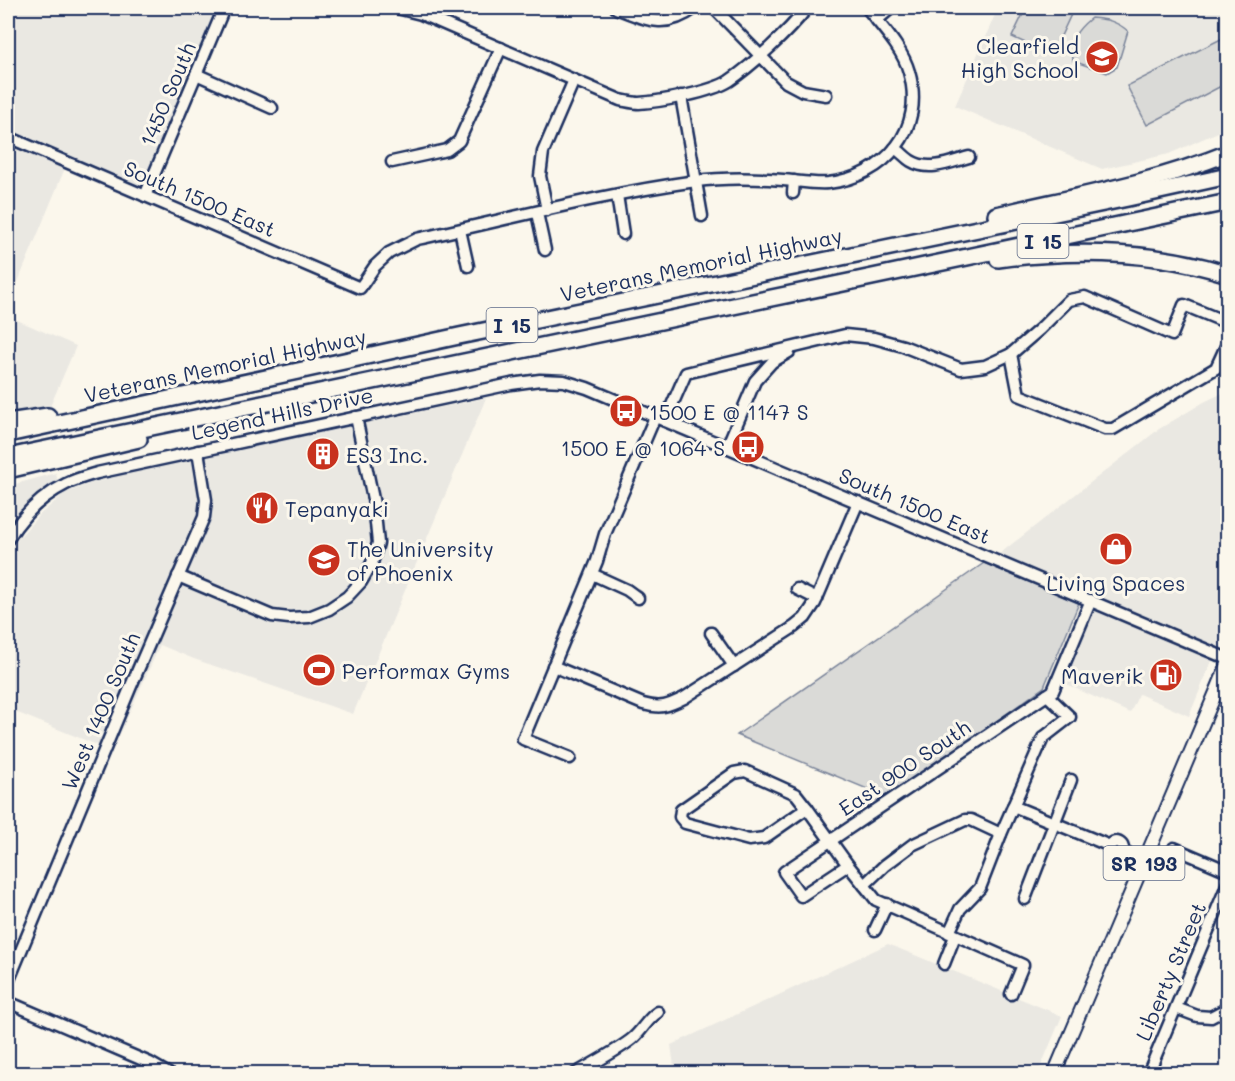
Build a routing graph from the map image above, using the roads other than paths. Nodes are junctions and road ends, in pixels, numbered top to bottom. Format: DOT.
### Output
graph roads {
  1 [pos="224,8"];
  2 [pos="397,8"];
  3 [pos="616,8"];
  4 [pos="694,8"];
  5 [pos="714,8"];
  6 [pos="807,8"];
  7 [pos="867,8"];
  8 [pos="891,8"];
  9 [pos="877,20"];
  10 [pos="501,48"];
  11 [pos="760,56"];
  12 [pos="196,74"];
  13 [pos="574,80"];
  14 [pos="826,95"];
  15 [pos="681,96"];
  16 [pos="272,108"];
  17 [pos="8,137"];
  18 [pos="896,148"];
  19 [pos="1227,153"];
  20 [pos="969,157"];
  21 [pos="392,162"];
  22 [pos="1227,176"];
  23 [pos="696,181"];
  24 [pos="794,181"];
  25 [pos="793,193"];
  26 [pos="617,195"];
  27 [pos="146,196"];
  28 [pos="1227,202"];
  29 [pos="542,211"];
  30 [pos="702,216"];
  31 [pos="460,230"];
  32 [pos="623,234"];
  33 [pos="890,247"];
  34 [pos="545,250"];
  35 [pos="468,266"];
  36 [pos="1227,274"];
  37 [pos="858,280"];
  38 [pos="1227,323"];
  39 [pos="1227,342"];
  40 [pos="799,346"];
  41 [pos="1011,354"];
  42 [pos="588,388"];
  43 [pos="294,396"];
  44 [pos="134,407"];
  45 [pos="356,417"];
  46 [pos="660,419"];
  47 [pos="8,422"];
  48 [pos="8,434"];
  49 [pos="727,447"];
  50 [pos="198,451"];
  51 [pos="8,457"];
  52 [pos="8,470"];
  53 [pos="858,502"];
  54 [pos="8,539"];
  55 [pos="592,574"];
  56 [pos="178,576"];
  57 [pos="797,589"];
  58 [pos="638,598"];
  59 [pos="817,599"];
  60 [pos="1091,600"];
  61 [pos="711,633"];
  62 [pos="1227,659"];
  63 [pos="1227,664"];
  64 [pos="553,666"];
  65 [pos="734,666"];
  66 [pos="1047,695"];
  67 [pos="570,759"];
  68 [pos="1071,780"];
  69 [pos="1013,806"];
  70 [pos="807,808"];
  71 [pos="1055,822"];
  72 [pos="1001,834"];
  73 [pos="830,840"];
  74 [pos="1174,848"];
  75 [pos="1144,861"];
  76 [pos="848,865"];
  77 [pos="1227,871"];
  78 [pos="1227,883"];
  79 [pos="864,885"];
  80 [pos="1025,899"];
  81 [pos="887,904"];
  82 [pos="875,930"];
  83 [pos="952,934"];
  84 [pos="944,964"];
  85 [pos="8,982"];
  86 [pos="1011,994"];
  87 [pos="8,1002"];
  88 [pos="1176,1008"];
  89 [pos="1227,1008"];
  90 [pos="658,1012"];
  91 [pos="169,1074"];
  92 [pos="575,1074"];
  93 [pos="1054,1074"];
  94 [pos="1148,1074"];
  1 -- 12 [label="street, 1450 South"];
  2 -- 10 [label="street"];
  3 -- 4 [label="street"];
  5 -- 11 [label="street"];
  6 -- 11 [label="street"];
  7 -- 9 [label="street"];
  8 -- 9 [label="street"];
  9 -- 18 [label="street"];
  10 -- 13 [label="street"];
  10 -- 21 [label="street"];
  11 -- 14 [label="street"];
  11 -- 15 [label="street"];
  12 -- 16 [label="street"];
  12 -- 27 [label="street, 1450 South"];
  13 -- 15 [label="street"];
  13 -- 29 [label="street"];
  15 -- 23 [label="street"];
  17 -- 27 [label="street, South 1500 East"];
  18 -- 20 [label="street"];
  18 -- 24 [label="street"];
  19 -- 33 [label="highway"];
  22 -- 33 [label="highway, Veterans Memorial Highway / I 15"];
  23 -- 24 [label="street"];
  23 -- 26 [label="street"];
  23 -- 30 [label="street"];
  24 -- 25 [label="street"];
  26 -- 29 [label="street"];
  26 -- 32 [label="street"];
  27 -- 31 [label="street, South 1500 East"];
  28 -- 37 [label="highway, I 15"];
  29 -- 31 [label="street"];
  29 -- 34 [label="street"];
  31 -- 35 [label="street"];
  33 -- 44 [label="highway, Veterans Memorial Highway / I 15"];
  36 -- 37 [label="highway"];
  37 -- 43 [label="highway, I 15"];
  38 -- 41 [label="street"];
  39 -- 41 [label="street"];
  40 -- 41 [label="street"];
  40 -- 46 [label="street"];
  40 -- 49 [label="street"];
  42 -- 45 [label="street, Legend Hills Drive"];
  42 -- 46 [label="street, South 1500 East"];
  43 -- 51 [label="highway, I 15"];
  43 -- 52 [label="highway"];
  44 -- 47 [label="highway"];
  44 -- 48 [label="highway, Veterans Memorial Highway / I 15"];
  45 -- 50 [label="street, Legend Hills Drive"];
  45 -- 56 [label="street"];
  46 -- 49 [label="street, South 1500 East"];
  46 -- 55 [label="street"];
  49 -- 53 [label="street, South 1500 East"];
  50 -- 54 [label="street, Legend Hills Drive"];
  50 -- 56 [label="street, West 1400 South"];
  53 -- 59 [label="street"];
  53 -- 60 [label="street, South 1500 East"];
  55 -- 58 [label="street"];
  55 -- 64 [label="street"];
  56 -- 85 [label="street, West 1400 South"];
  57 -- 59 [label="street"];
  59 -- 65 [label="street"];
  60 -- 62 [label="street, South 1500 East"];
  60 -- 66 [label="street"];
  61 -- 65 [label="street"];
  63 -- 75 [label="main road, SR 193"];
  64 -- 65 [label="street"];
  64 -- 67 [label="street"];
  66 -- 69 [label="street"];
  66 -- 73 [label="street, East 900 South"];
  68 -- 71 [label="street"];
  69 -- 71 [label="street"];
  69 -- 72 [label="street"];
  70 -- 70 [label="street"];
  70 -- 73 [label="street"];
  71 -- 75 [label="street"];
  71 -- 80 [label="street"];
  72 -- 79 [label="street"];
  72 -- 83 [label="street"];
  73 -- 76 [label="street"];
  73 -- 76 [label="street, East 900 South"];
  74 -- 77 [label="street"];
  75 -- 93 [label="main road, SR 193"];
  76 -- 79 [label="street"];
  78 -- 88 [label="street, Liberty Street"];
  79 -- 81 [label="street"];
  81 -- 82 [label="street"];
  81 -- 83 [label="street"];
  83 -- 84 [label="street"];
  83 -- 86 [label="street"];
  87 -- 91 [label="street"];
  88 -- 89 [label="street"];
  88 -- 94 [label="street, Liberty Street"];
  90 -- 92 [label="street"];
}
